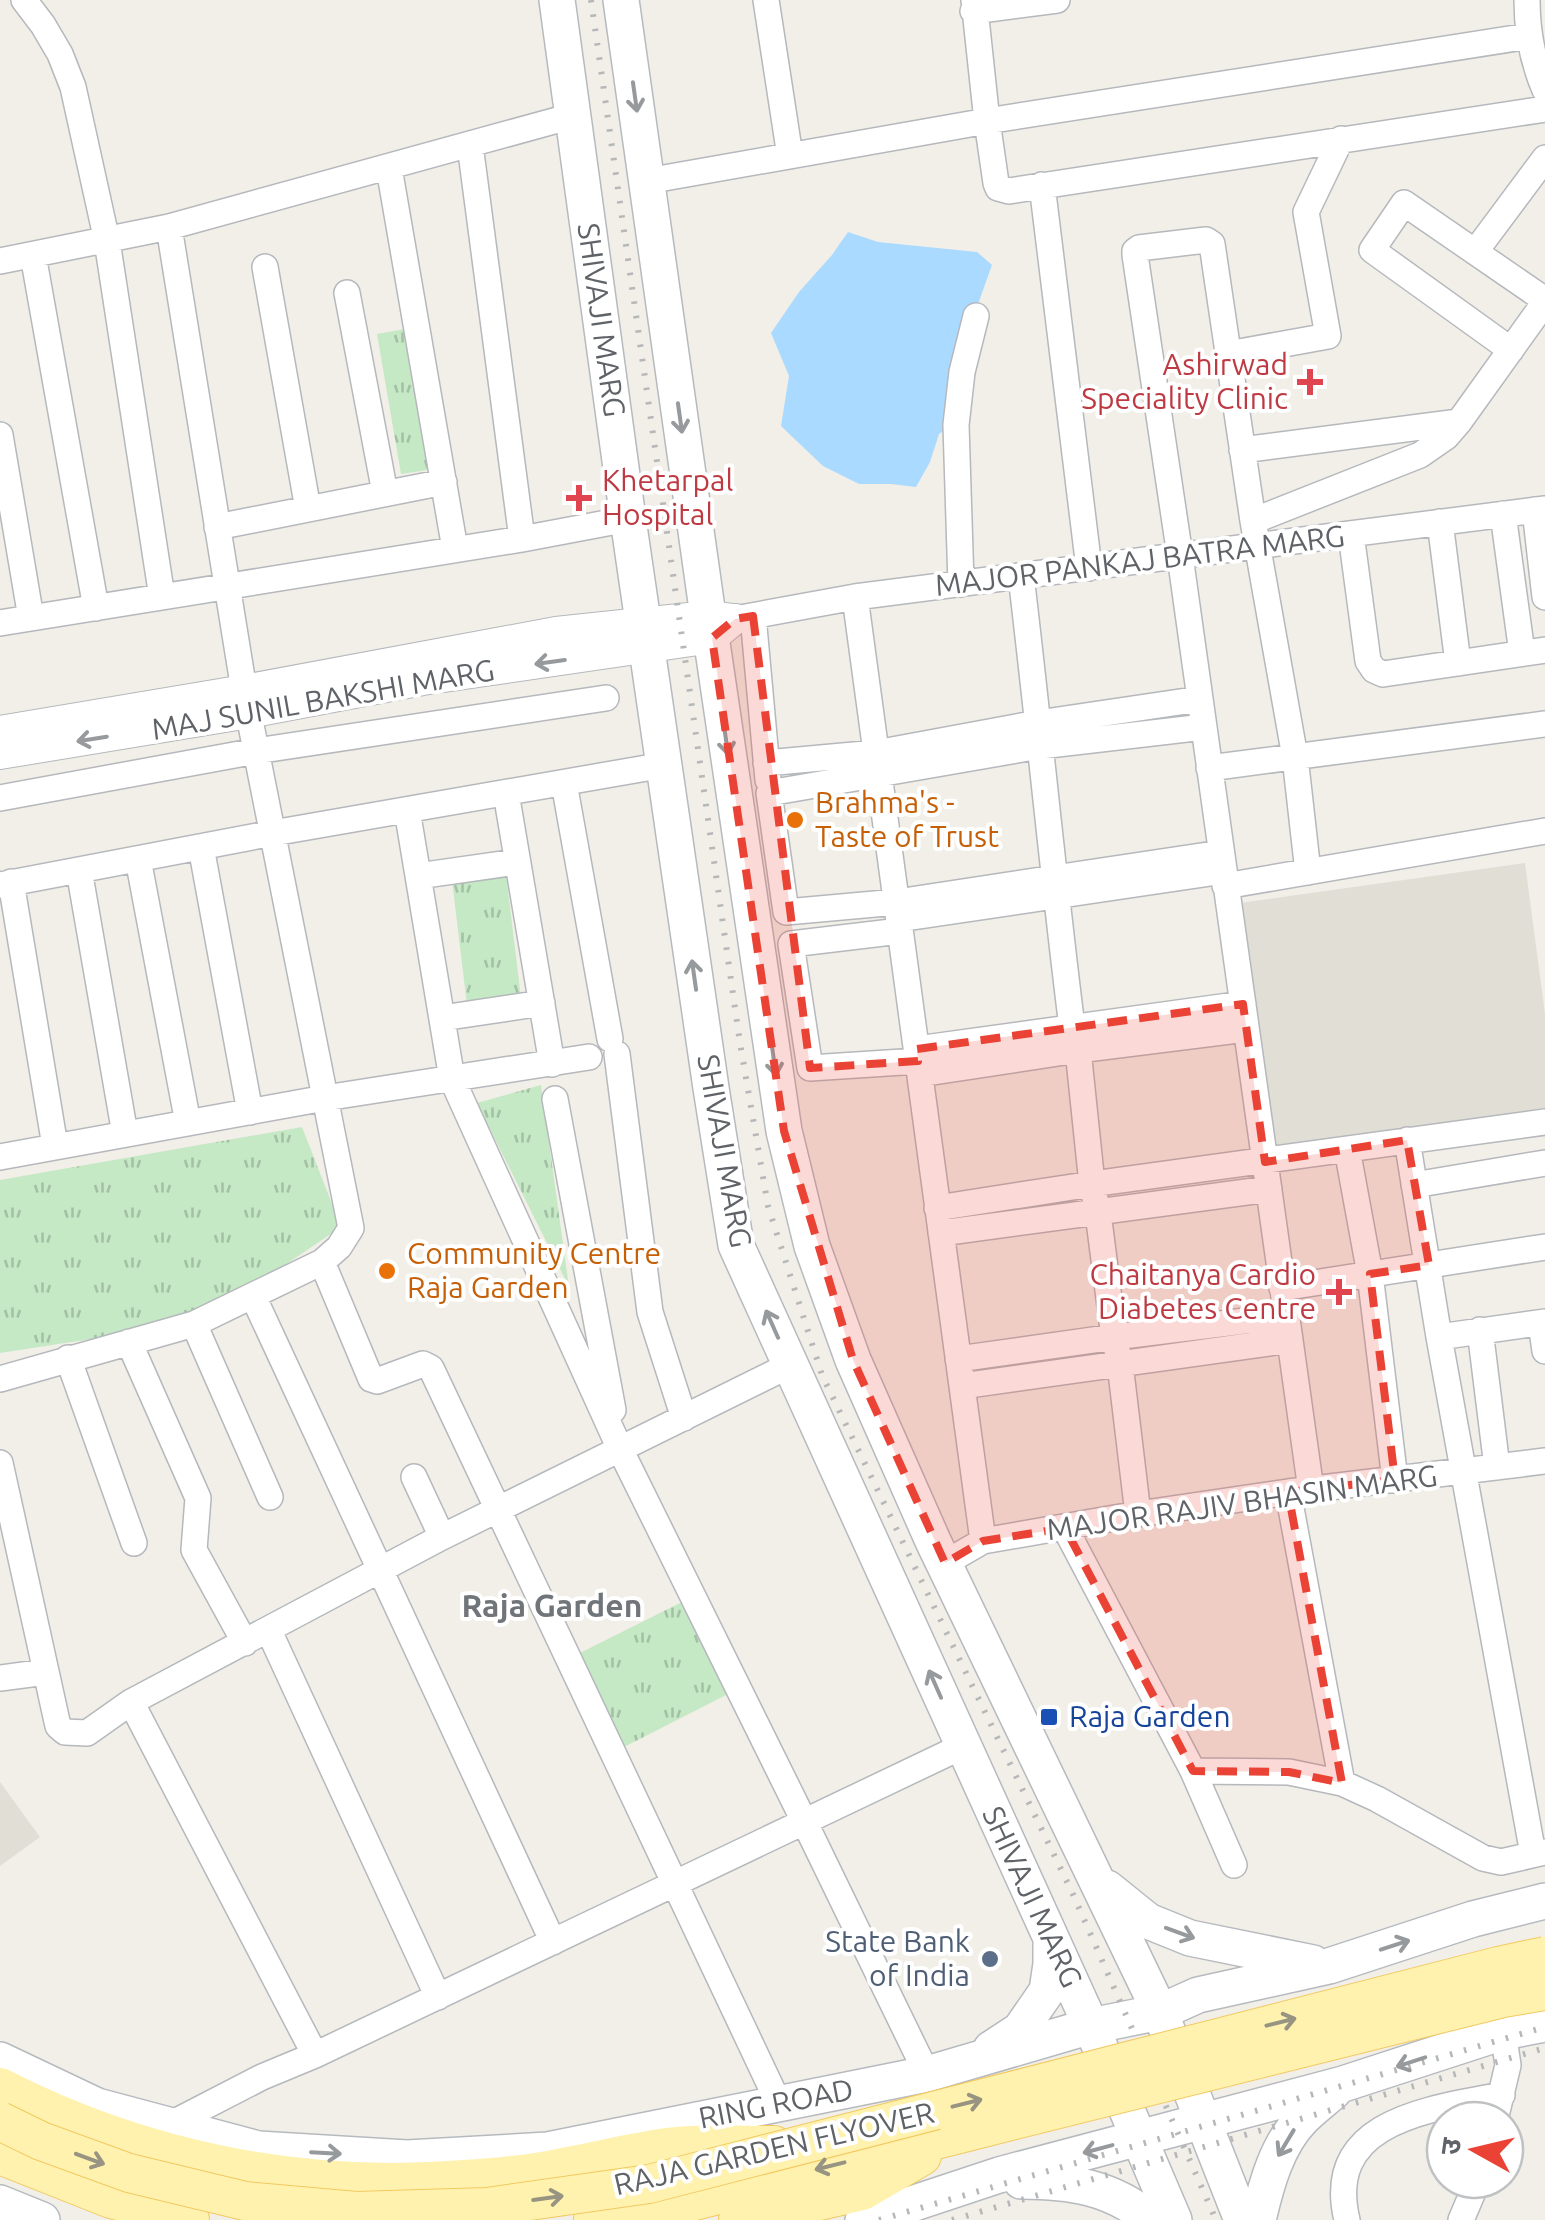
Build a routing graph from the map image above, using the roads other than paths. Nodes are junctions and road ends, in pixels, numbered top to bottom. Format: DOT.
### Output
graph roads {
  1 [pos="24,0"];
  2 [pos="556,0"];
  3 [pos="621,0"];
  4 [pos="766,0"];
  5 [pos="1057,0"];
  6 [pos="1527,0"];
  7 [pos="974,6"];
  8 [pos="1534,28"];
  9 [pos="1545,90"];
  10 [pos="1545,108"];
  11 [pos="572,116"];
  12 [pos="987,122"];
  13 [pos="1341,139"];
  14 [pos="470,144"];
  15 [pos="790,156"];
  16 [pos="1545,158"];
  17 [pos="389,168"];
  18 [pos="647,180"];
  19 [pos="1042,184"];
  20 [pos="169,227"];
  21 [pos="107,241"];
  22 [pos="1476,252"];
  23 [pos="33,255"];
  24 [pos="0,261"];
  25 [pos="265,267"];
  26 [pos="347,293"];
  27 [pos="1545,301"];
  28 [pos="976,316"];
  29 [pos="1511,350"];
  30 [pos="1228,354"];
  31 [pos="1460,422"];
  32 [pos="0,435"];
  33 [pos="1242,450"];
  34 [pos="444,482"];
  35 [pos="385,494"];
  36 [pos="308,509"];
  37 [pos="1540,510"];
  38 [pos="1503,514"];
  39 [pos="628,519"];
  40 [pos="1440,522"];
  41 [pos="218,527"];
  42 [pos="1256,533"];
  43 [pos="1351,534"];
  44 [pos="522,539"];
  45 [pos="455,549"];
  46 [pos="1180,556"];
  47 [pos="1090,568"];
  48 [pos="1021,576"];
  49 [pos="961,584"];
  50 [pos="226,587"];
  51 [pos="162,597"];
  52 [pos="1545,597"];
  53 [pos="855,598"];
  54 [pos="96,608"];
  55 [pos="31,618"];
  56 [pos="727,622"];
  57 [pos="0,623"];
  58 [pos="645,636"];
  59 [pos="1534,652"];
  60 [pos="1458,663"];
  61 [pos="606,698"];
  62 [pos="1200,699"];
  63 [pos="246,702"];
  64 [pos="1545,724"];
  65 [pos="1204,727"];
  66 [pos="0,731"];
  67 [pos="1039,734"];
  68 [pos="256,750"];
  69 [pos="0,754"];
  70 [pos="1295,757"];
  71 [pos="766,763"];
  72 [pos="878,764"];
  73 [pos="664,766"];
  74 [pos="1209,768"];
  75 [pos="564,783"];
  76 [pos="506,793"];
  77 [pos="769,794"];
  78 [pos="0,798"];
  79 [pos="406,810"];
  80 [pos="1545,831"];
  81 [pos="273,834"];
  82 [pos="201,847"];
  83 [pos="138,859"];
  84 [pos="518,862"];
  85 [pos="79,870"];
  86 [pos="1223,870"];
  87 [pos="1308,872"];
  88 [pos="418,876"];
  89 [pos="6,883"];
  90 [pos="1054,888"];
  91 [pos="786,912"];
  92 [pos="899,917"];
  93 [pos="791,944"];
  94 [pos="542,1003"];
  95 [pos="1244,1017"];
  96 [pos="442,1018"];
  97 [pos="1075,1038"];
  98 [pos="589,1057"];
  99 [pos="918,1061"];
  100 [pos="552,1064"];
  101 [pos="452,1079"];
  102 [pos="325,1098"];
  103 [pos="555,1098"];
  104 [pos="250,1112"];
  105 [pos="1545,1122"];
  106 [pos="188,1123"];
  107 [pos="124,1134"];
  108 [pos="1407,1140"];
  109 [pos="55,1146"];
  110 [pos="1347,1149"];
  111 [pos="0,1157"];
  112 [pos="1264,1162"];
  113 [pos="1545,1163"];
  114 [pos="1092,1184"];
  115 [pos="1414,1184"];
  116 [pos="1268,1188"];
  117 [pos="1098,1213"];
  118 [pos="939,1220"];
  119 [pos="1545,1247"];
  120 [pos="322,1262"];
  121 [pos="1428,1265"];
  122 [pos="1370,1274"];
  123 [pos="1282,1288"];
  124 [pos="253,1296"];
  125 [pos="1543,1322"];
  126 [pos="194,1324"];
  127 [pos="1288,1328"];
  128 [pos="1480,1330"];
  129 [pos="1114,1336"];
  130 [pos="1439,1337"];
  131 [pos="129,1342"];
  132 [pos="1545,1350"];
  133 [pos="68,1358"];
  134 [pos="958,1359"];
  135 [pos="1120,1364"];
  136 [pos="790,1365"];
  137 [pos="0,1378"];
  138 [pos="962,1386"];
  139 [pos="684,1418"];
  140 [pos="620,1449"];
  141 [pos="1545,1461"];
  142 [pos="0,1463"];
  143 [pos="1498,1467"];
  144 [pos="1465,1472"];
  145 [pos="414,1477"];
  146 [pos="1395,1480"];
  147 [pos="1299,1491"];
  148 [pos="270,1497"];
  149 [pos="498,1510"];
  150 [pos="1138,1514"];
  151 [pos="1065,1528"];
  152 [pos="442,1537"];
  153 [pos="982,1541"];
  154 [pos="134,1543"];
  155 [pos="944,1563"];
  156 [pos="380,1571"];
  157 [pos="268,1630"];
  158 [pos="245,1643"];
  159 [pos="46,1672"];
  160 [pos="0,1678"];
  161 [pos="130,1702"];
  162 [pos="963,1746"];
  163 [pos="1193,1771"];
  164 [pos="1342,1783"];
  165 [pos="804,1821"];
  166 [pos="1539,1853"];
  167 [pos="1234,1865"];
  168 [pos="1098,1881"];
  169 [pos="674,1883"];
  170 [pos="1545,1901"];
  171 [pos="1473,1919"];
  172 [pos="1050,1940"];
  173 [pos="553,1942"];
  174 [pos="1545,1956"];
  175 [pos="1329,1966"];
  176 [pos="1545,1990"];
  177 [pos="438,1997"];
  178 [pos="1160,2012"];
  179 [pos="1545,2024"];
  180 [pos="1091,2026"];
  181 [pos="1503,2032"];
  182 [pos="315,2055"];
  183 [pos="0,2060"];
  184 [pos="974,2060"];
  185 [pos="926,2074"];
  186 [pos="1342,2084"];
  187 [pos="0,2087"];
  188 [pos="1500,2100"];
  189 [pos="780,2106"];
  190 [pos="1425,2113"];
  191 [pos="1202,2120"];
  192 [pos="0,2121"];
  193 [pos="167,2126"];
  194 [pos="958,2134"];
  195 [pos="1140,2138"];
  196 [pos="805,2145"];
  197 [pos="0,2156"];
  198 [pos="978,2182"];
  199 [pos="0,2203"];
  200 [pos="42,2220"];
  201 [pos="190,2220"];
  202 [pos="594,2220"];
  203 [pos="738,2220"];
  204 [pos="863,2220"];
  205 [pos="1151,2220"];
  206 [pos="1174,2220"];
  207 [pos="1242,2220"];
  208 [pos="1258,2220"];
  209 [pos="1346,2220"];
  1 -- 21 [label="street"];
  2 -- 11 [label="main road, SHIVAJI MARG"];
  3 -- 18 [label="main road, SHIVAJI MARG, one-way"];
  4 -- 15 [label="street"];
  5 -- 7 [label="street"];
  6 -- 8 [label="street"];
  7 -- 12 [label="street"];
  8 -- 9 [label="street"];
  8 -- 12 [label="street"];
  10 -- 13 [label="street"];
  11 -- 14 [label="street"];
  11 -- 39 [label="main road, SHIVAJI MARG"];
  12 -- 15 [label="street"];
  12 -- 19 [label="street"];
  13 -- 19 [label="street"];
  13 -- 30 [label="street"];
  14 -- 17 [label="street"];
  14 -- 44 [label="street"];
  15 -- 18 [label="street"];
  16 -- 22 [label="street"];
  17 -- 20 [label="street"];
  17 -- 34 [label="street"];
  18 -- 56 [label="main road, SHIVAJI MARG, one-way"];
  19 -- 47 [label="street"];
  20 -- 21 [label="street"];
  20 -- 41 [label="street"];
  21 -- 23 [label="street"];
  21 -- 51 [label="street"];
  22 -- 27 [label="street"];
  22 -- 29 [label="street"];
  23 -- 24 [label="street"];
  23 -- 54 [label="street"];
  25 -- 36 [label="street"];
  26 -- 35 [label="street"];
  27 -- 29 [label="street"];
  28 -- 49 [label="street"];
  29 -- 31 [label="street"];
  30 -- 33 [label="street"];
  30 -- 46 [label="street"];
  31 -- 33 [label="street"];
  31 -- 42 [label="street"];
  32 -- 55 [label="street"];
  33 -- 42 [label="street"];
  34 -- 35 [label="street"];
  34 -- 45 [label="street"];
  35 -- 36 [label="street"];
  36 -- 41 [label="street"];
  37 -- 38 [label="street, MAJOR PANKAJ BATRA MARG"];
  37 -- 52 [label="street"];
  38 -- 40 [label="street, MAJOR PANKAJ BATRA MARG"];
  38 -- 59 [label="street"];
  39 -- 44 [label="street"];
  39 -- 58 [label="main road, SHIVAJI MARG"];
  40 -- 43 [label="street, MAJOR PANKAJ BATRA MARG"];
  40 -- 60 [label="street"];
  41 -- 50 [label="street"];
  42 -- 43 [label="street, MAJOR PANKAJ BATRA MARG"];
  42 -- 46 [label="street, MAJOR PANKAJ BATRA MARG"];
  42 -- 70 [label="street"];
  43 -- 60 [label="street"];
  44 -- 45 [label="street"];
  45 -- 50 [label="street"];
  46 -- 47 [label="street, MAJOR PANKAJ BATRA MARG"];
  46 -- 62 [label="street"];
  47 -- 48 [label="street, MAJOR PANKAJ BATRA MARG"];
  48 -- 49 [label="street, MAJOR PANKAJ BATRA MARG"];
  48 -- 67 [label="street"];
  49 -- 53 [label="street, MAJOR PANKAJ BATRA MARG"];
  50 -- 51 [label="street"];
  50 -- 63 [label="street"];
  51 -- 54 [label="street"];
  53 -- 56 [label="street, MAJOR PANKAJ BATRA MARG"];
  53 -- 72 [label="street"];
  54 -- 55 [label="street"];
  55 -- 57 [label="street"];
  56 -- 58 [label="street, MAJ SUNIL BAKSHI MARG"];
  56 -- 71 [label="street"];
  56 -- 155 [label="main road, SHIVAJI MARG, one-way"];
  58 -- 63 [label="street, MAJ SUNIL BAKSHI MARG"];
  58 -- 73 [label="main road, SHIVAJI MARG"];
  59 -- 60 [label="street"];
  61 -- 68 [label="street"];
  62 -- 65 [label="street"];
  62 -- 67 [label="street"];
  63 -- 66 [label="street, MAJ SUNIL BAKSHI MARG"];
  63 -- 68 [label="street"];
  63 -- 69 [label="street, MAJ SUNIL BAKSHI MARG, one-way"];
  64 -- 70 [label="street"];
  65 -- 67 [label="street"];
  65 -- 74 [label="street"];
  67 -- 72 [label="street"];
  67 -- 90 [label="street"];
  68 -- 78 [label="street"];
  68 -- 81 [label="street"];
  70 -- 74 [label="street"];
  70 -- 87 [label="street"];
  71 -- 72 [label="street"];
  71 -- 77 [label="street"];
  72 -- 77 [label="street"];
  72 -- 92 [label="street"];
  73 -- 75 [label="street"];
  136 -- 73 [label="main road, SHIVAJI MARG, one-way"];
  74 -- 86 [label="street"];
  75 -- 76 [label="street"];
  75 -- 139 [label="street"];
  76 -- 79 [label="street"];
  76 -- 84 [label="street"];
  77 -- 91 [label="street"];
  79 -- 81 [label="street"];
  79 -- 88 [label="street"];
  80 -- 87 [label="street"];
  81 -- 82 [label="street"];
  81 -- 102 [label="street"];
  82 -- 83 [label="street"];
  82 -- 104 [label="street"];
  83 -- 85 [label="street"];
  83 -- 106 [label="street"];
  84 -- 88 [label="street"];
  84 -- 94 [label="street"];
  85 -- 89 [label="street"];
  85 -- 107 [label="street"];
  86 -- 87 [label="street"];
  86 -- 90 [label="street"];
  86 -- 95 [label="street"];
  88 -- 96 [label="street"];
  89 -- 109 [label="street"];
  90 -- 92 [label="street"];
  90 -- 97 [label="street"];
  91 -- 92 [label="street"];
  91 -- 93 [label="street"];
  92 -- 93 [label="street"];
  92 -- 99 [label="street"];
  93 -- 99 [label="street"];
  94 -- 96 [label="street"];
  94 -- 100 [label="street"];
  95 -- 97 [label="street"];
  95 -- 112 [label="street"];
  96 -- 101 [label="street"];
  97 -- 99 [label="street"];
  97 -- 114 [label="street"];
  98 -- 100 [label="street"];
  99 -- 118 [label="street"];
  100 -- 101 [label="street"];
  101 -- 102 [label="street"];
  101 -- 140 [label="street"];
  102 -- 104 [label="street"];
  102 -- 120 [label="street"];
  103 -- 140 [label="street"];
  104 -- 106 [label="street"];
  105 -- 108 [label="street"];
  106 -- 107 [label="street"];
  107 -- 109 [label="street"];
  108 -- 110 [label="street"];
  108 -- 115 [label="street"];
  109 -- 111 [label="street"];
  110 -- 112 [label="street"];
  110 -- 122 [label="street"];
  112 -- 114 [label="street"];
  112 -- 116 [label="street"];
  113 -- 115 [label="street"];
  114 -- 117 [label="street"];
  114 -- 118 [label="street"];
  115 -- 121 [label="street"];
  116 -- 117 [label="street"];
  116 -- 123 [label="street"];
  117 -- 118 [label="street"];
  117 -- 129 [label="street"];
  118 -- 134 [label="street"];
  119 -- 121 [label="street"];
  120 -- 124 [label="street"];
  120 -- 149 [label="street"];
  121 -- 122 [label="street"];
  121 -- 130 [label="street"];
  122 -- 123 [label="street"];
  122 -- 146 [label="street"];
  123 -- 127 [label="street"];
  124 -- 126 [label="street"];
  124 -- 156 [label="street"];
  125 -- 128 [label="street"];
  125 -- 132 [label="street"];
  126 -- 131 [label="street"];
  126 -- 148 [label="street"];
  127 -- 129 [label="street"];
  127 -- 135 [label="street"];
  127 -- 147 [label="street"];
  128 -- 130 [label="street"];
  128 -- 143 [label="street"];
  129 -- 134 [label="street"];
  129 -- 135 [label="street"];
  130 -- 144 [label="street"];
  131 -- 133 [label="street"];
  131 -- 158 [label="street"];
  133 -- 137 [label="street"];
  133 -- 154 [label="street"];
  134 -- 138 [label="street"];
  135 -- 138 [label="street"];
  135 -- 150 [label="street"];
  136 -- 139 [label="street"];
  162 -- 136 [label="main road, SHIVAJI MARG, one-way"];
  138 -- 153 [label="street"];
  139 -- 140 [label="street"];
  140 -- 149 [label="street"];
  140 -- 165 [label="street"];
  141 -- 143 [label="street, MAJOR RAJIV BHASIN MARG"];
  142 -- 159 [label="street"];
  143 -- 144 [label="street, MAJOR RAJIV BHASIN MARG"];
  144 -- 146 [label="street, MAJOR RAJIV BHASIN MARG"];
  144 -- 166 [label="street"];
  145 -- 152 [label="street"];
  146 -- 147 [label="street, MAJOR RAJIV BHASIN MARG"];
  147 -- 150 [label="street, MAJOR RAJIV BHASIN MARG"];
  147 -- 164 [label="street"];
  149 -- 152 [label="street"];
  149 -- 169 [label="street"];
  150 -- 151 [label="street, MAJOR RAJIV BHASIN MARG"];
  151 -- 153 [label="street, MAJOR RAJIV BHASIN MARG"];
  151 -- 163 [label="street"];
  152 -- 156 [label="street"];
  153 -- 155 [label="street, MAJOR RAJIV BHASIN MARG"];
  155 -- 168 [label="main road, SHIVAJI MARG"];
  156 -- 157 [label="street"];
  156 -- 173 [label="street"];
  157 -- 158 [label="street"];
  157 -- 177 [label="street"];
  158 -- 161 [label="street"];
  159 -- 160 [label="street"];
  159 -- 161 [label="street"];
  161 -- 182 [label="street"];
  162 -- 165 [label="street"];
  162 -- 172 [label="main road, SHIVAJI MARG"];
  163 -- 164 [label="street"];
  163 -- 167 [label="street"];
  164 -- 166 [label="street"];
  165 -- 169 [label="street"];
  165 -- 185 [label="street"];
  168 -- 175 [label="main road, one-way"];
  168 -- 178 [label="main road, SHIVAJI MARG"];
  169 -- 173 [label="street"];
  169 -- 189 [label="street"];
  170 -- 171 [label="main road, RING ROAD"];
  175 -- 171 [label="main road, RING ROAD, one-way"];
  171 -- 181 [label="main road"];
  172 -- 180 [label="main road, SHIVAJI MARG"];
  172 -- 184 [label="main road"];
  173 -- 177 [label="street"];
  196 -- 174 [label="main road, RAJA GARDEN FLYOVER, one-way, bridge"];
  175 -- 178 [label="main road, RING ROAD"];
  176 -- 194 [label="main road, RAJA GARDEN FLYOVER, bridge"];
  177 -- 182 [label="street"];
  178 -- 180 [label="main road, RING ROAD"];
  178 -- 191 [label="main road, SHIVAJI MARG"];
  179 -- 181 [label="main road"];
  180 -- 184 [label="main road, RING ROAD"];
  180 -- 195 [label="main road, SHIVAJI MARG"];
  181 -- 186 [label="main road, one-way"];
  181 -- 188 [label="street"];
  182 -- 193 [label="street"];
  183 -- 193 [label="main road, RING ROAD"];
  184 -- 185 [label="main road, RING ROAD"];
  185 -- 189 [label="main road, RING ROAD"];
  186 -- 191 [label="main road"];
  186 -- 208 [label="main road, one-way"];
  187 -- 196 [label="main road, bridge"];
  193 -- 189 [label="main road, RING ROAD, one-way"];
  190 -- 209 [label="street"];
  191 -- 195 [label="main road"];
  191 -- 207 [label="main road, SHIVAJI MARG"];
  192 -- 196 [label="main road, RAJA GARDEN FLYOVER, one-way, bridge"];
  194 -- 202 [label="main road, RAJA GARDEN FLYOVER, one-way"];
  194 -- 203 [label="main road"];
  195 -- 198 [label="main road, one-way"];
  195 -- 206 [label="main road, SHIVAJI MARG"];
  197 -- 201 [label="main road"];
  198 -- 204 [label="main road"];
  198 -- 205 [label="main road"];
  199 -- 200 [label="main road"];
}
